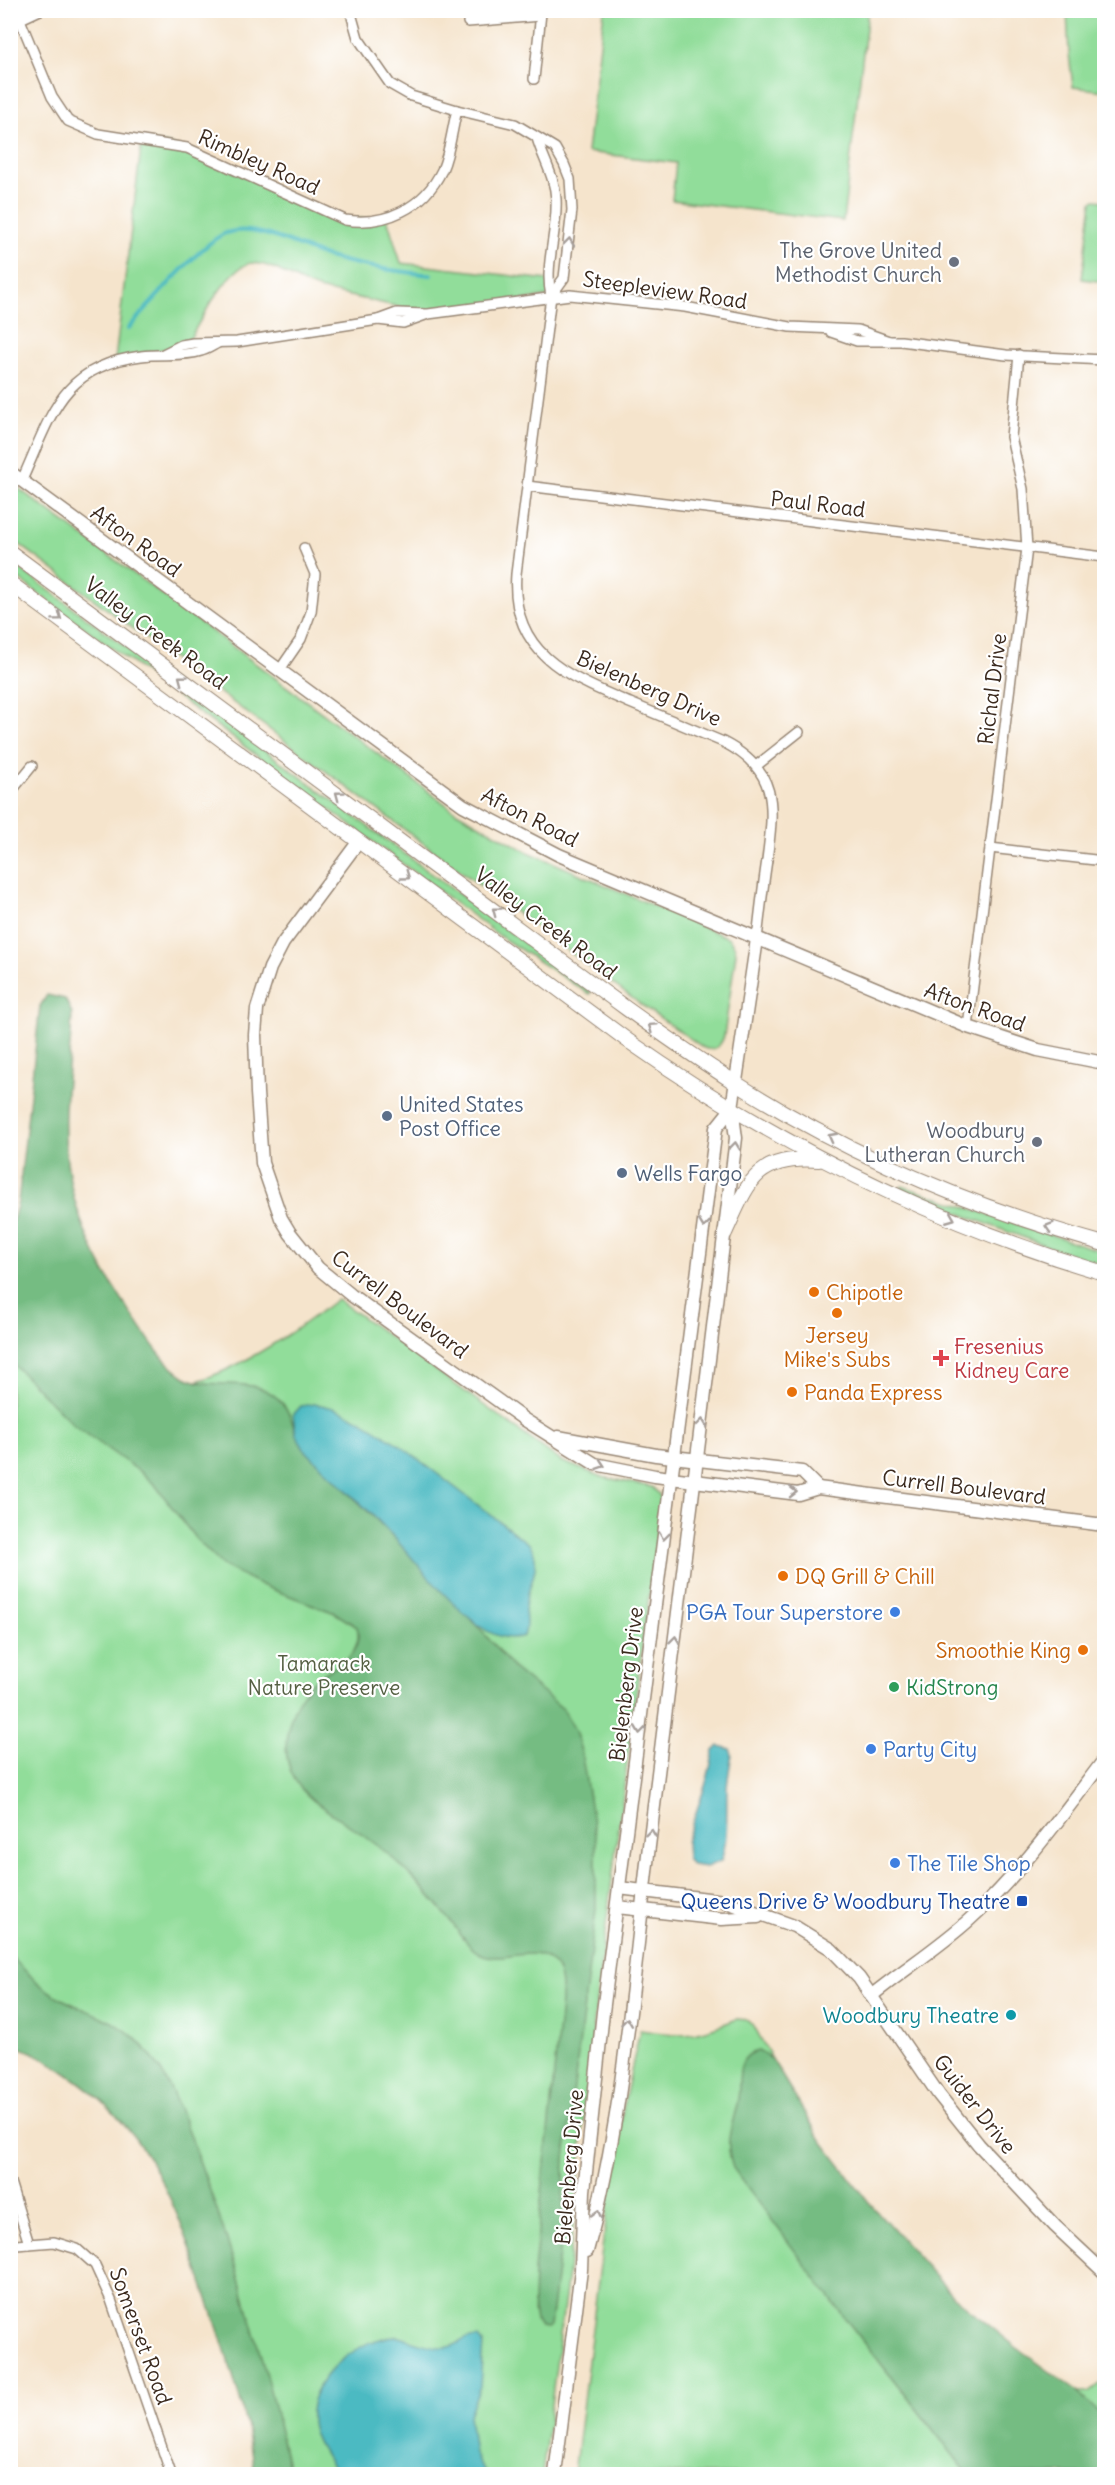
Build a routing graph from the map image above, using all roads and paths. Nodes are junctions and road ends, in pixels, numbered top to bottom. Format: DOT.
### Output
graph roads {
  1 [pos="40,10"];
  2 [pos="350,10"];
  3 [pos="541,13"];
  4 [pos="15,18"];
  5 [pos="468,22"];
  6 [pos="534,79"];
  7 [pos="457,110"];
  8 [pos="537,138"];
  9 [pos="552,296"];
  10 [pos="1019,355"];
  11 [pos="1104,360"];
  12 [pos="10,472"];
  13 [pos="22,480"];
  14 [pos="527,486"];
  15 [pos="303,548"];
  16 [pos="1027,548"];
  17 [pos="10,552"];
  18 [pos="1104,557"];
  19 [pos="10,583"];
  20 [pos="279,671"];
  21 [pos="799,732"];
  22 [pos="32,766"];
  23 [pos="756,766"];
  24 [pos="10,793"];
  25 [pos="359,841"];
  26 [pos="990,848"];
  27 [pos="1104,861"];
  28 [pos="757,939"];
  29 [pos="968,1027"];
  30 [pos="1104,1063"];
  31 [pos="736,1083"];
  32 [pos="732,1108"];
  33 [pos="825,1160"];
  34 [pos="725,1233"];
  35 [pos="1104,1244"];
  36 [pos="1104,1273"];
  37 [pos="551,1435"];
  38 [pos="674,1458"];
  39 [pos="698,1460"];
  40 [pos="672,1478"];
  41 [pos="696,1482"];
  42 [pos="818,1488"];
  43 [pos="1104,1525"];
  44 [pos="1104,1760"];
  45 [pos="619,1888"];
  46 [pos="644,1891"];
  47 [pos="617,1907"];
  48 [pos="642,1910"];
  49 [pos="765,1917"];
  50 [pos="871,1996"];
  51 [pos="10,2182"];
  52 [pos="29,2244"];
  53 [pos="10,2249"];
  54 [pos="581,2270"];
  55 [pos="1104,2271"];
  56 [pos="171,2475"];
  57 [pos="555,2475"];
  1 -- 4 [label="street"];
  2 -- 7 [label="street"];
  3 -- 5 [label="street"];
  3 -- 6 [label="street"];
  4 -- 7 [label="street, Rimbley Road"];
  7 -- 8 [label="street"];
  8 -- 9 [label="street"];
  9 -- 8 [label="street, one-way"];
  9 -- 10 [label="street, Steepleview Road"];
  9 -- 13 [label="street, Steepleview Road"];
  9 -- 14 [label="street, Bielenberg Drive"];
  10 -- 11 [label="street, Steepleview Road"];
  10 -- 16 [label="street, Richal Drive"];
  12 -- 13 [label="street, Afton Road"];
  13 -- 20 [label="street, Afton Road"];
  14 -- 16 [label="street, Paul Road"];
  14 -- 23 [label="street, Bielenberg Drive"];
  15 -- 20 [label="street"];
  16 -- 18 [label="street, Paul Road"];
  16 -- 26 [label="street, Richal Drive"];
  31 -- 17 [label="main road, Valley Creek Road, one-way"];
  19 -- 25 [label="main road, one-way"];
  20 -- 28 [label="street, Afton Road"];
  21 -- 23 [label="street"];
  22 -- 24 [label="street"];
  23 -- 28 [label="street, Bielenberg Drive"];
  25 -- 32 [label="main road, one-way"];
  25 -- 37 [label="street, Currell Boulevard"];
  26 -- 27 [label="street"];
  26 -- 29 [label="street, Richal Drive"];
  28 -- 29 [label="street, Afton Road"];
  28 -- 31 [label="street, Bielenberg Drive"];
  29 -- 30 [label="street, Afton Road"];
  31 -- 32 [label="street, Bielenberg Drive"];
  35 -- 31 [label="main road, Valley Creek Road, one-way"];
  32 -- 33 [label="main road"];
  34 -- 32 [label="street, Bielenberg Drive, one-way"];
  32 -- 38 [label="street, Bielenberg Drive, one-way"];
  33 -- 34 [label="main road"];
  33 -- 36 [label="main road, one-way"];
  39 -- 34 [label="street, Bielenberg Drive, one-way"];
  37 -- 38 [label="street, Currell Boulevard"];
  37 -- 40 [label="street, Currell Boulevard, one-way"];
  38 -- 39 [label="street, Currell Boulevard"];
  38 -- 40 [label="street, Bielenberg Drive"];
  39 -- 41 [label="street, Bielenberg Drive"];
  39 -- 42 [label="street, Currell Boulevard"];
  40 -- 41 [label="street, Currell Boulevard"];
  40 -- 45 [label="street, Bielenberg Drive, one-way"];
  41 -- 42 [label="street, Currell Boulevard, one-way"];
  46 -- 41 [label="street, Bielenberg Drive, one-way"];
  42 -- 43 [label="street, Currell Boulevard"];
  44 -- 50 [label="street"];
  45 -- 46 [label="street, Guider Drive"];
  45 -- 47 [label="street, Bielenberg Drive"];
  46 -- 48 [label="street, Bielenberg Drive"];
  46 -- 49 [label="street, Guider Drive"];
  47 -- 48 [label="street, Guider Drive"];
  47 -- 54 [label="street, Bielenberg Drive"];
  48 -- 49 [label="street, Guider Drive"];
  54 -- 48 [label="street, Bielenberg Drive, one-way"];
  49 -- 50 [label="street, Guider Drive"];
  50 -- 55 [label="street, Guider Drive"];
  51 -- 52 [label="street"];
  52 -- 53 [label="street, Somerset Road"];
  52 -- 56 [label="street, Somerset Road"];
  54 -- 57 [label="street, Bielenberg Drive"];
}
